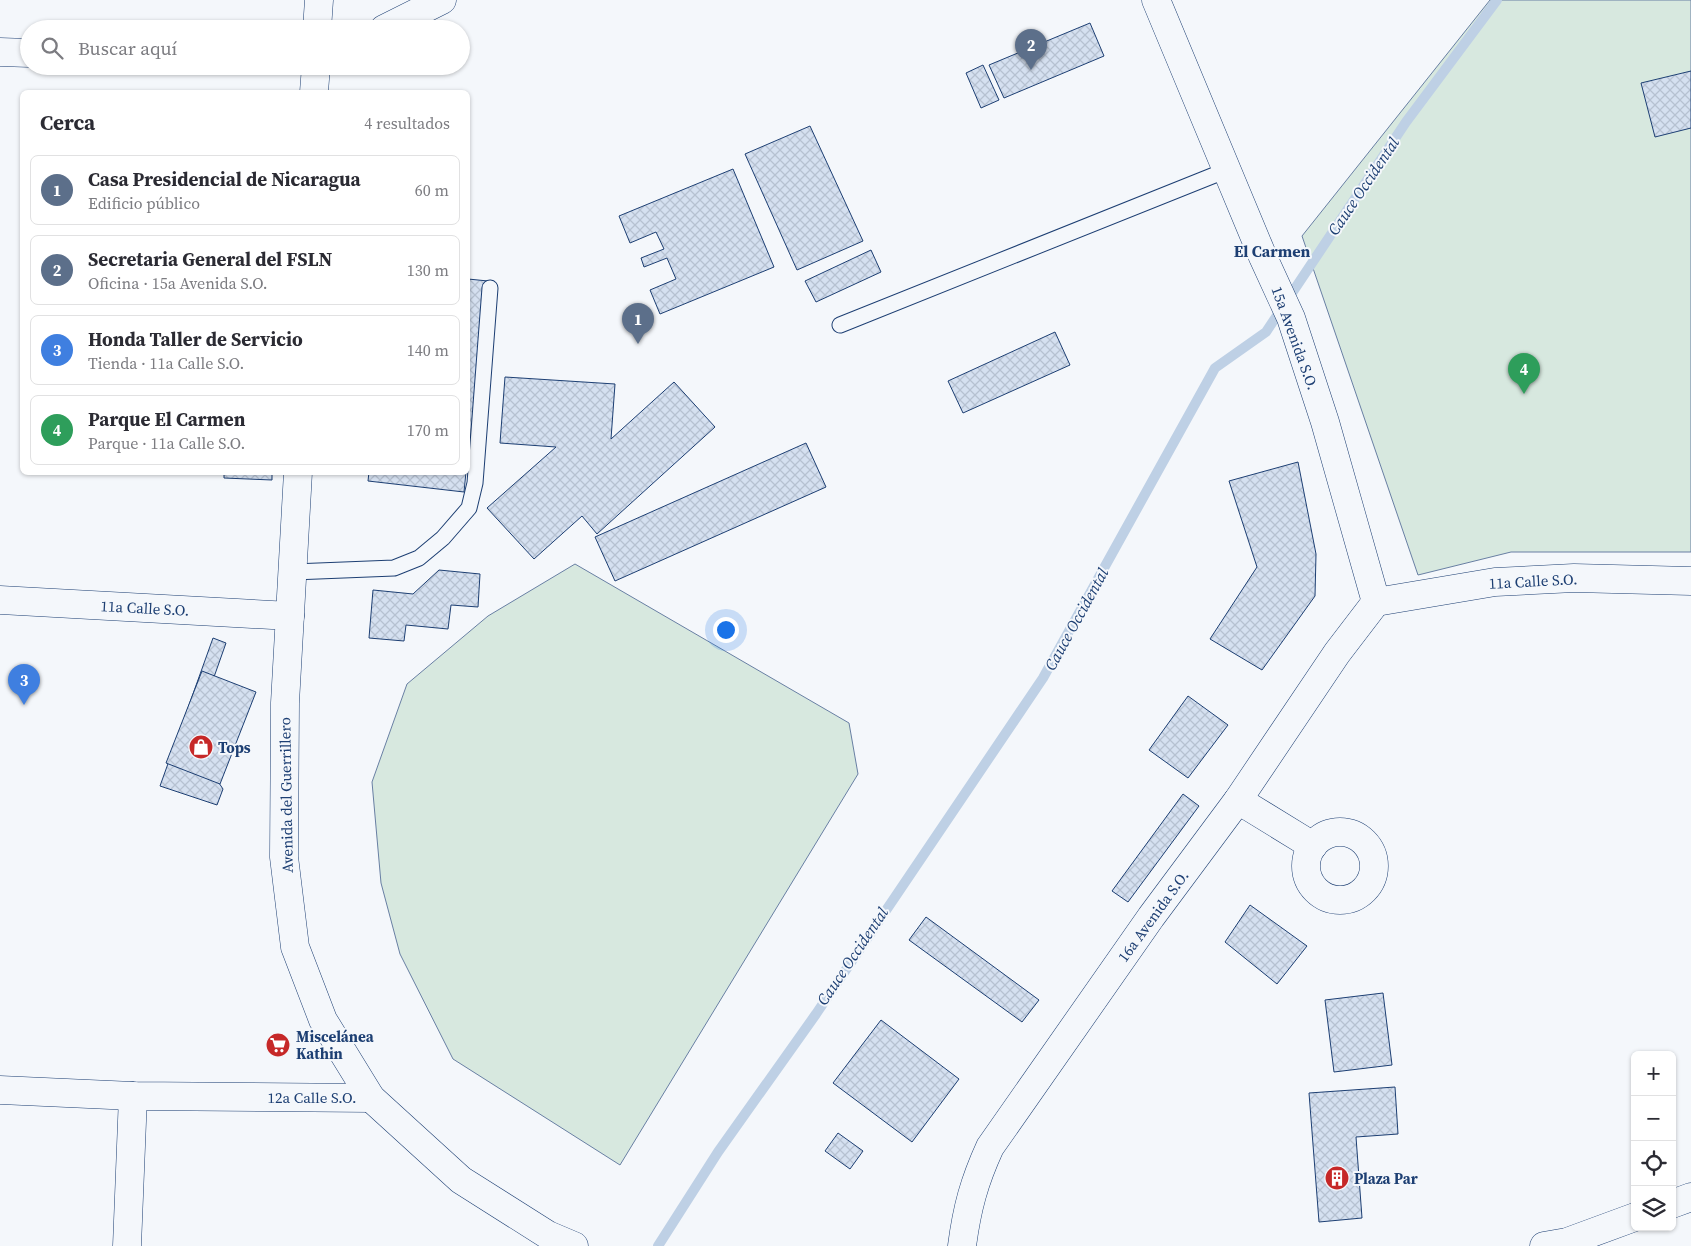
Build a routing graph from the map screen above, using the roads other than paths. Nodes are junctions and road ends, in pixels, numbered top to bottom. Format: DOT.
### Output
graph roads {
  1 [pos="319,0"];
  2 [pos="442,0"];
  3 [pos="1156,0"];
  4 [pos="318,20"];
  5 [pos="402,20"];
  6 [pos="0,52"];
  7 [pos="20,53"];
  8 [pos="315,75"];
  9 [pos="314,90"];
  10 [pos="1226,170"];
  11 [pos="490,288"];
  12 [pos="840,326"];
  13 [pos="298,475"];
  14 [pos="294,572"];
  15 [pos="1691,581"];
  16 [pos="0,600"];
  17 [pos="1376,602"];
  18 [pos="290,616"];
  19 [pos="1238,800"];
  20 [pos="1313,846"];
  21 [pos="0,1090"];
  22 [pos="133,1096"];
  23 [pos="372,1098"];
  24 [pos="1691,1197"];
  25 [pos="1676,1203"];
  26 [pos="1631,1218"];
  27 [pos="545,1240"];
  28 [pos="127,1246"];
  29 [pos="574,1246"];
  30 [pos="962,1246"];
  31 [pos="1544,1246"];
  1 -- 4 [label="street"];
  2 -- 5 [label="street"];
  3 -- 10 [label="street, 15a Avenida S.O."];
  6 -- 7 [label="street"];
  8 -- 9 [label="street"];
  10 -- 12 [label="lane"];
  10 -- 17 [label="street, 15a Avenida S.O."];
  11 -- 14 [label="lane"];
  13 -- 14 [label="street, Avenida del Guerrillero"];
  14 -- 18 [label="street, Avenida del Guerrillero"];
  15 -- 17 [label="street, 11a Calle S.O."];
  16 -- 18 [label="street, 11a Calle S.O."];
  17 -- 19 [label="street, 16a Avenida S.O."];
  18 -- 23 [label="street, Avenida del Guerrillero"];
  19 -- 20 [label="street"];
  19 -- 30 [label="street, 16a Avenida S.O."];
  21 -- 22 [label="street, 12a Calle S.O."];
  22 -- 23 [label="street, 12a Calle S.O."];
  22 -- 28 [label="street"];
  23 -- 27 [label="street, 12a Calle S.O."];
  24 -- 25 [label="street"];
  26 -- 31 [label="street"];
  27 -- 29 [label="street, 12a Calle S.O."];
}
